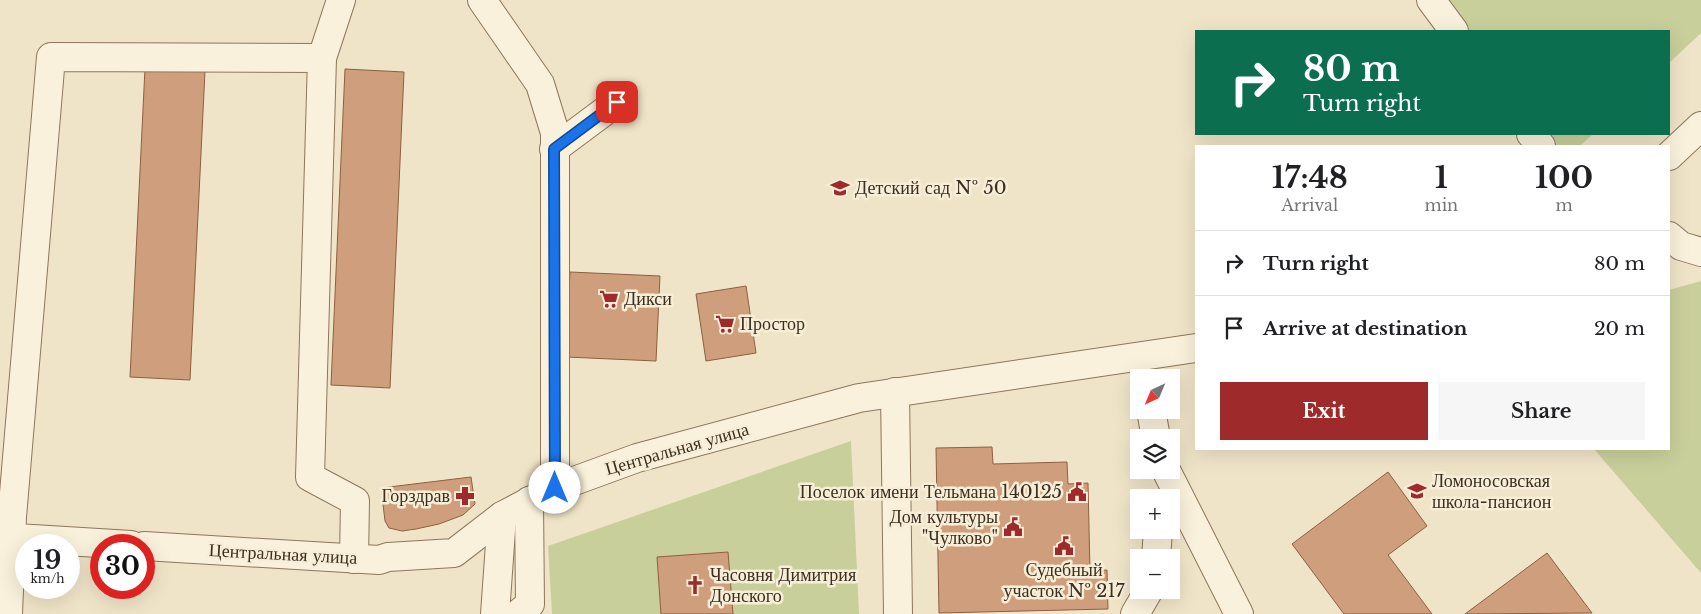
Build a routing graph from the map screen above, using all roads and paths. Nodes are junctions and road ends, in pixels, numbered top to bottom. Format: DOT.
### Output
graph roads {
  1 [pos="341,0"];
  2 [pos="482,0"];
  3 [pos="1431,0"];
  4 [pos="1453,30"];
  5 [pos="322,58"];
  6 [pos="617,102"];
  7 [pos="1701,126"];
  8 [pos="1532,135"];
  9 [pos="1540,145"];
  10 [pos="554,149"];
  11 [pos="1670,155"];
  12 [pos="1670,237"];
  13 [pos="1701,252"];
  14 [pos="1195,348"];
  15 [pos="1142,367"];
  16 [pos="895,392"];
  17 [pos="1171,479"];
  18 [pos="555,488"];
  19 [pos="530,501"];
  20 [pos="502,516"];
  21 [pos="5,537"];
  22 [pos="90,542"];
  23 [pos="155,547"];
  24 [pos="354,559"];
  25 [pos="1143,599"];
  26 [pos="8,614"];
  27 [pos="495,614"];
  28 [pos="518,614"];
  29 [pos="898,614"];
  30 [pos="1134,614"];
  31 [pos="1239,614"];
  1 -- 5 [label="street"];
  2 -- 10 [label="street"];
  3 -- 4 [label="street"];
  5 -- 21 [label="street"];
  5 -- 24 [label="street"];
  6 -- 10 [label="street"];
  7 -- 11 [label="street"];
  8 -- 9 [label="street"];
  10 -- 18 [label="street"];
  12 -- 13 [label="street"];
  14 -- 15 [label="street, Центральная улица"];
  15 -- 16 [label="street, Центральная улица"];
  16 -- 18 [label="street, Центральная улица"];
  16 -- 29 [label="street"];
  17 -- 31 [label="street"];
  18 -- 19 [label="street, Центральная улица"];
  19 -- 20 [label="street, Центральная улица"];
  19 -- 28 [label="street"];
  20 -- 24 [label="street, Центральная улица"];
  20 -- 27 [label="street"];
  21 -- 22 [label="street"];
  21 -- 26 [label="street"];
  23 -- 24 [label="street, Центральная улица"];
  25 -- 30 [label="street"];
}
